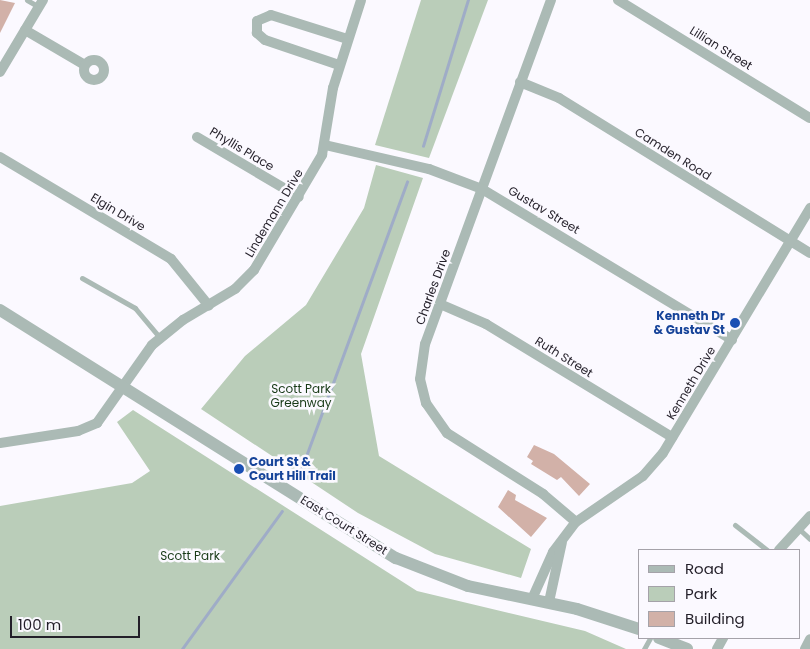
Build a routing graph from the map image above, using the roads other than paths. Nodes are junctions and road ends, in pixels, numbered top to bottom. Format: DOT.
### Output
graph roads {
  1 [pos="27,0"];
  2 [pos="361,0"];
  3 [pos="551,0"];
  4 [pos="618,0"];
  5 [pos="40,3"];
  6 [pos="25,30"];
  7 [pos="348,39"];
  8 [pos="85,64"];
  9 [pos="339,65"];
  10 [pos="0,72"];
  11 [pos="520,82"];
  12 [pos="810,118"];
  13 [pos="197,137"];
  14 [pos="325,144"];
  15 [pos="0,157"];
  16 [pos="482,189"];
  17 [pos="299,198"];
  18 [pos="810,208"];
  19 [pos="790,240"];
  20 [pos="810,253"];
  21 [pos="82,278"];
  22 [pos="440,304"];
  23 [pos="209,306"];
  24 [pos="0,310"];
  25 [pos="160,338"];
  26 [pos="732,340"];
  27 [pos="124,385"];
  28 [pos="672,437"];
  29 [pos="0,443"];
  30 [pos="810,516"];
  31 [pos="576,522"];
  32 [pos="735,525"];
  33 [pos="798,528"];
  34 [pos="810,539"];
  35 [pos="562,541"];
  36 [pos="766,549"];
  37 [pos="780,549"];
  38 [pos="532,599"];
  39 [pos="549,602"];
  40 [pos="638,630"];
  41 [pos="662,639"];
  42 [pos="810,639"];
  43 [pos="687,649"];
  44 [pos="805,649"];
  1 -- 5 [label="lane"];
  2 -- 7 [label="street, Lindemann Drive"];
  3 -- 11 [label="street, Charles Drive"];
  4 -- 12 [label="street, Lillian Street"];
  5 -- 6 [label="street"];
  6 -- 8 [label="street"];
  6 -- 10 [label="street"];
  7 -- 9 [label="street, Lindemann Drive"];
  7 -- 9 [label="street"];
  9 -- 14 [label="street, Lindemann Drive"];
  11 -- 16 [label="street, Charles Drive"];
  11 -- 19 [label="street, Camden Road"];
  13 -- 17 [label="street, Phyllis Place"];
  14 -- 16 [label="street, Gustav Street"];
  14 -- 17 [label="street, Lindemann Drive"];
  15 -- 23 [label="street, Elgin Drive"];
  16 -- 22 [label="street, Charles Drive"];
  16 -- 26 [label="street, Gustav Street"];
  17 -- 23 [label="street, Lindemann Drive"];
  18 -- 19 [label="street, Kenneth Drive"];
  19 -- 20 [label="street, Camden Road"];
  19 -- 26 [label="street, Kenneth Drive"];
  21 -- 25 [label="lane"];
  22 -- 28 [label="street, Ruth Street"];
  22 -- 31 [label="street, Charles Drive"];
  23 -- 25 [label="street, Lindemann Drive"];
  24 -- 27 [label="street, East Court Street"];
  25 -- 27 [label="street, Lindemann Drive"];
  26 -- 28 [label="street, Kenneth Drive"];
  27 -- 29 [label="street, Lindemann Drive"];
  27 -- 38 [label="street, East Court Street"];
  28 -- 31 [label="street, Kenneth Drive"];
  30 -- 33 [label="street"];
  31 -- 35 [label="street, Kenneth Drive"];
  32 -- 36 [label="lane"];
  33 -- 34 [label="lane"];
  33 -- 37 [label="street"];
  35 -- 38 [label="street, Kenneth Drive"];
  35 -- 39 [label="street, Kenneth Drive"];
  38 -- 39 [label="street, East Court Street"];
  39 -- 40 [label="street, East Court Street"];
  41 -- 43 [label="street"];
  42 -- 44 [label="street"];
}
